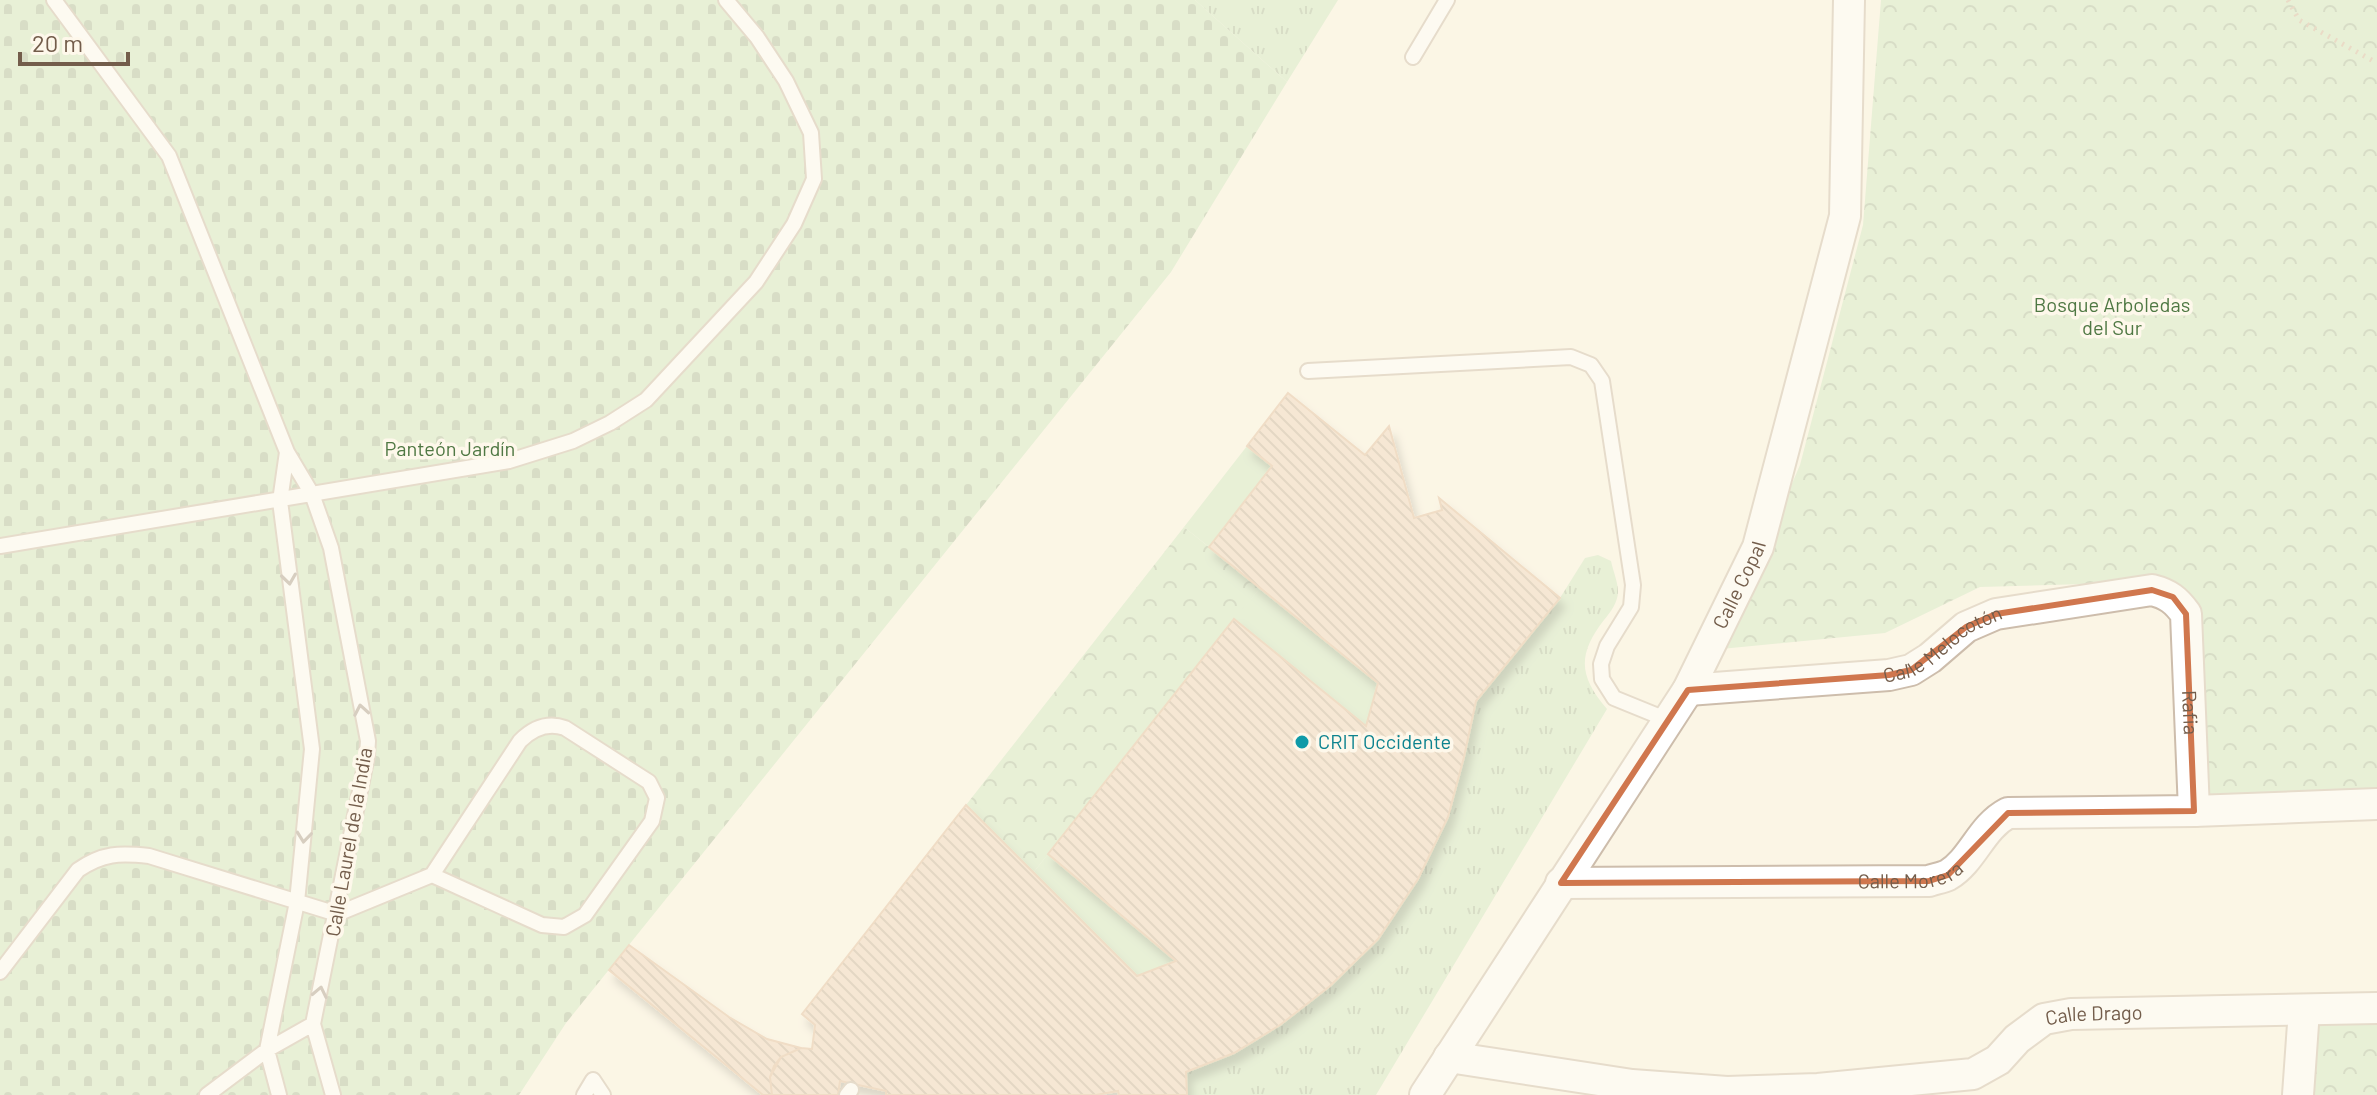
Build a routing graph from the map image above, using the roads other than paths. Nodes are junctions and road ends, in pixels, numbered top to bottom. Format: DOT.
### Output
graph roads {
  1 [pos="54,0"];
  2 [pos="726,0"];
  3 [pos="1447,0"];
  4 [pos="1849,0"];
  5 [pos="1413,57"];
  6 [pos="1308,371"];
  7 [pos="287,452"];
  8 [pos="312,494"];
  9 [pos="280,501"];
  10 [pos="0,546"];
  11 [pos="2186,614"];
  12 [pos="1688,690"];
  13 [pos="1668,720"];
  14 [pos="2377,804"];
  15 [pos="2194,811"];
  16 [pos="432,875"];
  17 [pos="1561,883"];
  18 [pos="297,902"];
  19 [pos="337,914"];
  20 [pos="0,972"];
  21 [pos="2377,1008"];
  22 [pos="2304,1010"];
  23 [pos="313,1024"];
  24 [pos="267,1050"];
  25 [pos="1449,1057"];
  26 [pos="207,1095"];
  27 [pos="279,1095"];
  28 [pos="333,1095"];
  29 [pos="584,1095"];
  30 [pos="603,1095"];
  31 [pos="1425,1095"];
  32 [pos="2298,1095"];
  1 -- 7 [label="lane, Calle Laurel de la India"];
  2 -- 8 [label="lane"];
  3 -- 5 [label="lane"];
  4 -- 12 [label="street, Calle Copal"];
  6 -- 13 [label="lane"];
  7 -- 8 [label="lane, Calle Laurel de la India"];
  7 -- 9 [label="lane, Calle Laurel de la India"];
  8 -- 9 [label="lane"];
  19 -- 8 [label="lane, Calle Laurel de la India, one-way"];
  9 -- 10 [label="lane"];
  9 -- 18 [label="lane, Calle Laurel de la India, one-way"];
  11 -- 12 [label="street, Calle Melocotón"];
  11 -- 15 [label="street, Rafia"];
  12 -- 13 [label="street, Calle Copal"];
  13 -- 17 [label="street, Calle Copal"];
  14 -- 15 [label="street, Calle Morera"];
  15 -- 17 [label="street, Calle Morera"];
  16 -- 16 [label="lane"];
  16 -- 19 [label="lane"];
  17 -- 25 [label="street, Calle Copal"];
  18 -- 19 [label="lane"];
  18 -- 20 [label="lane"];
  18 -- 24 [label="lane, Calle Laurel de la India"];
  23 -- 19 [label="lane, Calle Laurel de la India, one-way"];
  21 -- 22 [label="street, Calle Drago"];
  22 -- 25 [label="street, Calle Drago"];
  22 -- 32 [label="street"];
  23 -- 24 [label="lane"];
  23 -- 28 [label="lane, Calle Laurel de la India"];
  24 -- 26 [label="lane"];
  24 -- 27 [label="lane, Calle Laurel de la India"];
  25 -- 31 [label="street, Calle Copal"];
  29 -- 30 [label="lane"];
}
